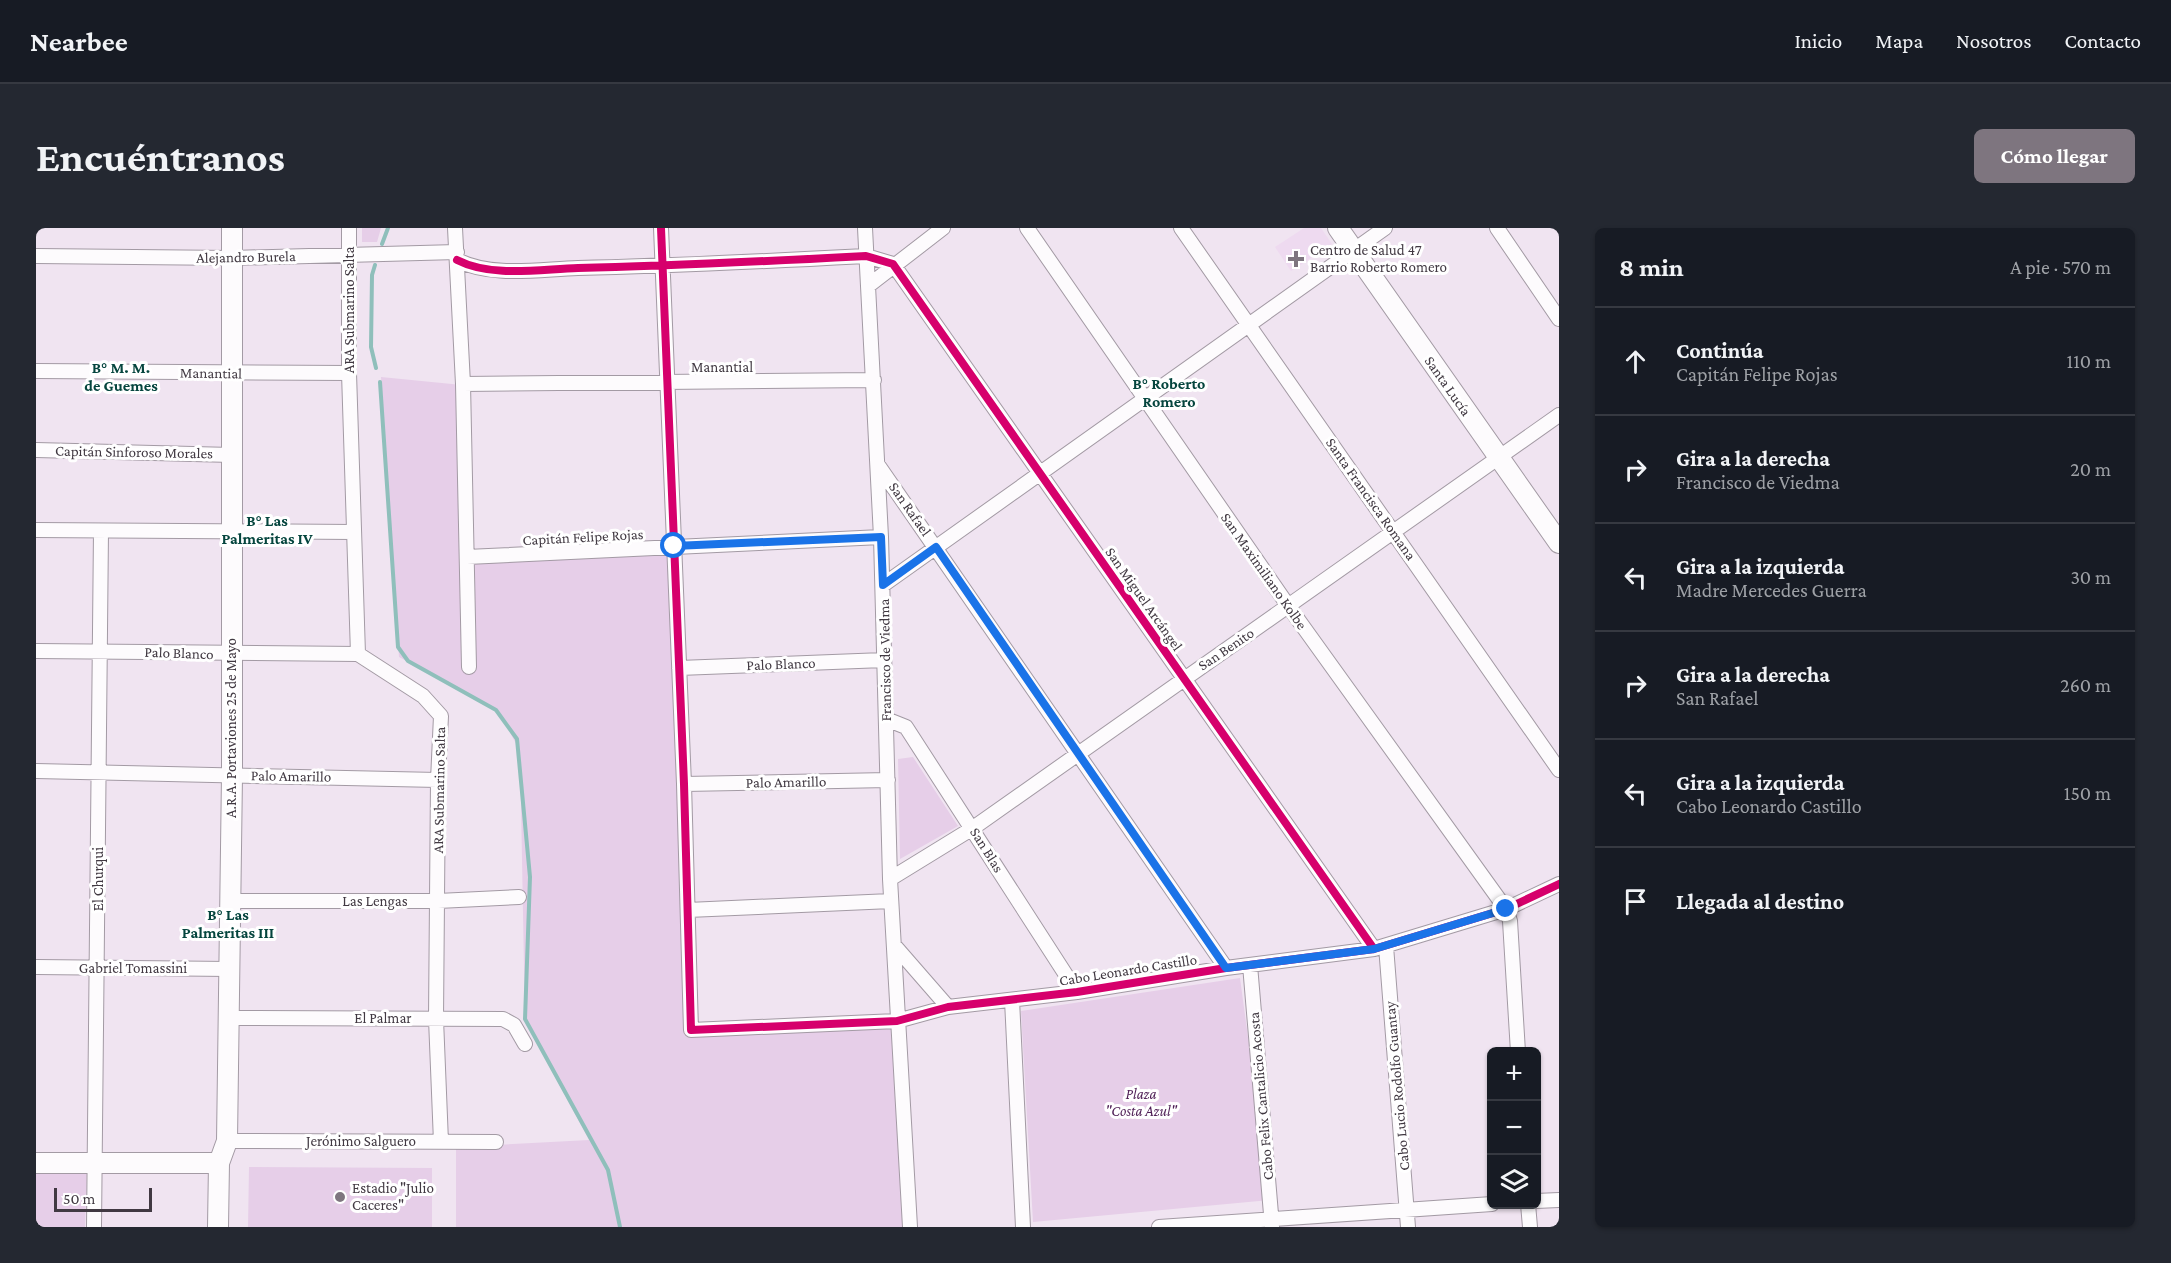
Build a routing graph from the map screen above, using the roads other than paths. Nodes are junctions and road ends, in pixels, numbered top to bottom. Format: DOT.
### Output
graph roads {
  1 [pos="232,228"];
  2 [pos="349,228"];
  3 [pos="456,228"];
  4 [pos="661,228"];
  5 [pos="865,228"];
  6 [pos="943,228"];
  7 [pos="1027,228"];
  8 [pos="1181,228"];
  9 [pos="1338,228"];
  10 [pos="1385,228"];
  11 [pos="1497,228"];
  12 [pos="1353,251"];
  13 [pos="349,255"];
  14 [pos="36,256"];
  15 [pos="457,256"];
  16 [pos="866,256"];
  17 [pos="232,258"];
  18 [pos="893,264"];
  19 [pos="662,267"];
  20 [pos="868,286"];
  21 [pos="1559,319"];
  22 [pos="1248,325"];
  23 [pos="36,371"];
  24 [pos="231,374"];
  25 [pos="350,374"];
  26 [pos="874,380"];
  27 [pos="666,381"];
  28 [pos="463,384"];
  29 [pos="1144,399"];
  30 [pos="1559,415"];
  31 [pos="36,450"];
  32 [pos="232,455"];
  33 [pos="1498,458"];
  34 [pos="878,465"];
  35 [pos="1039,474"];
  36 [pos="36,530"];
  37 [pos="101,531"];
  38 [pos="232,532"];
  39 [pos="354,532"];
  40 [pos="1394,532"];
  41 [pos="881,537"];
  42 [pos="1559,543"];
  43 [pos="674,546"];
  44 [pos="936,547"];
  45 [pos="467,557"];
  46 [pos="883,585"];
  47 [pos="1289,607"];
  48 [pos="36,651"];
  49 [pos="99,651"];
  50 [pos="358,654"];
  51 [pos="230,655"];
  52 [pos="884,660"];
  53 [pos="469,667"];
  54 [pos="679,668"];
  55 [pos="1183,678"];
  56 [pos="886,719"];
  57 [pos="1078,754"];
  58 [pos="1559,770"];
  59 [pos="36,771"];
  60 [pos="98,772"];
  61 [pos="232,775"];
  62 [pos="438,780"];
  63 [pos="888,780"];
  64 [pos="684,784"];
  65 [pos="974,828"];
  66 [pos="890,879"];
  67 [pos="1559,884"];
  68 [pos="519,897"];
  69 [pos="231,901"];
  70 [pos="438,901"];
  71 [pos="891,901"];
  72 [pos="1506,909"];
  73 [pos="688,910"];
  74 [pos="894,945"];
  75 [pos="1380,948"];
  76 [pos="1250,965"];
  77 [pos="36,967"];
  78 [pos="98,968"];
  79 [pos="1226,968"];
  80 [pos="230,969"];
  81 [pos="1077,992"];
  82 [pos="1012,1000"];
  83 [pos="948,1007"];
  84 [pos="229,1018"];
  85 [pos="436,1019"];
  86 [pos="897,1021"];
  87 [pos="525,1044"];
  88 [pos="1518,1047"];
  89 [pos="226,1141"];
  90 [pos="441,1142"];
  91 [pos="496,1142"];
  92 [pos="36,1163"];
  93 [pos="219,1163"];
  94 [pos="95,1164"];
  95 [pos="1559,1200"];
  96 [pos="1541,1201"];
  97 [pos="1487,1204"];
  98 [pos="1528,1209"];
  99 [pos="1407,1210"];
  100 [pos="1272,1223"];
  101 [pos="94,1227"];
  102 [pos="218,1227"];
  103 [pos="910,1227"];
  104 [pos="1023,1227"];
  105 [pos="1160,1227"];
  106 [pos="1408,1227"];
  107 [pos="1530,1227"];
  1 -- 17 [label="street, A.R.A. Portaviones 25 de Mayo"];
  2 -- 13 [label="street, ARA Submarino Salta"];
  3 -- 15 [label="street"];
  4 -- 19 [label="street"];
  5 -- 16 [label="street, Francisco de Viedma"];
  6 -- 18 [label="street"];
  7 -- 29 [label="street, San Maximiliano Kolbe"];
  8 -- 22 [label="street, Santa Francisca Romana"];
  9 -- 12 [label="street, Santa Lucía"];
  10 -- 12 [label="street"];
  11 -- 21 [label="street"];
  12 -- 22 [label="street"];
  12 -- 33 [label="street, Santa Lucía"];
  13 -- 15 [label="street, Alejandro Burela"];
  13 -- 17 [label="street, Alejandro Burela"];
  13 -- 25 [label="street, ARA Submarino Salta"];
  14 -- 17 [label="street, Alejandro Burela"];
  15 -- 19 [label="street, Alejandro Burela"];
  15 -- 28 [label="street"];
  16 -- 18 [label="street, Alejandro Burela"];
  16 -- 19 [label="street, Alejandro Burela"];
  16 -- 20 [label="street, Francisco de Viedma"];
  17 -- 24 [label="street, A.R.A. Portaviones 25 de Mayo"];
  18 -- 20 [label="street"];
  18 -- 35 [label="street, San Miguel Arcángel"];
  19 -- 27 [label="street"];
  20 -- 26 [label="street, Francisco de Viedma"];
  22 -- 29 [label="street"];
  22 -- 40 [label="street, Santa Francisca Romana"];
  23 -- 24 [label="street, Manantial"];
  24 -- 25 [label="street, Manantial"];
  24 -- 32 [label="street, A.R.A. Portaviones 25 de Mayo"];
  25 -- 39 [label="street, ARA Submarino Salta"];
  26 -- 27 [label="street, Manantial"];
  26 -- 34 [label="street, Francisco de Viedma"];
  27 -- 28 [label="street, Manantial"];
  27 -- 43 [label="street"];
  28 -- 45 [label="street"];
  29 -- 35 [label="street"];
  29 -- 47 [label="street, San Maximiliano Kolbe"];
  30 -- 33 [label="street, San Benito"];
  31 -- 32 [label="street, Capitán Sinforoso Morales"];
  32 -- 38 [label="street, A.R.A. Portaviones 25 de Mayo"];
  33 -- 40 [label="street, San Benito"];
  33 -- 42 [label="street, Santa Lucía"];
  34 -- 41 [label="street, Francisco de Viedma"];
  34 -- 44 [label="street, San Rafael"];
  35 -- 44 [label="street"];
  35 -- 55 [label="street, San Miguel Arcángel"];
  36 -- 37 [label="street"];
  37 -- 38 [label="street"];
  37 -- 49 [label="street, El Churqui"];
  38 -- 39 [label="street"];
  38 -- 51 [label="street, A.R.A. Portaviones 25 de Mayo"];
  39 -- 50 [label="street, ARA Submarino Salta"];
  40 -- 47 [label="street, San Benito"];
  40 -- 58 [label="street, Santa Francisca Romana"];
  41 -- 43 [label="street, Capitán Felipe Rojas"];
  41 -- 46 [label="street, Francisco de Viedma"];
  43 -- 45 [label="street, Capitán Felipe Rojas"];
  43 -- 54 [label="street"];
  44 -- 46 [label="street"];
  44 -- 57 [label="street, San Rafael"];
  45 -- 53 [label="street"];
  46 -- 52 [label="street, Francisco de Viedma"];
  47 -- 55 [label="street, San Benito"];
  47 -- 72 [label="street, San Maximiliano Kolbe"];
  48 -- 49 [label="street, Palo Blanco"];
  49 -- 51 [label="street, Palo Blanco"];
  49 -- 60 [label="street, El Churqui"];
  50 -- 51 [label="street, Palo Blanco"];
  50 -- 62 [label="street, ARA Submarino Salta"];
  51 -- 61 [label="street, A.R.A. Portaviones 25 de Mayo"];
  52 -- 54 [label="street, Palo Blanco"];
  52 -- 56 [label="street, Francisco de Viedma"];
  54 -- 64 [label="street"];
  55 -- 57 [label="street, San Benito"];
  55 -- 75 [label="street, San Miguel Arcángel"];
  56 -- 63 [label="street, Francisco de Viedma"];
  56 -- 65 [label="street, San Blas"];
  57 -- 65 [label="street, San Benito"];
  57 -- 79 [label="street, San Rafael"];
  59 -- 60 [label="street, Palo Amarillo"];
  60 -- 61 [label="street, Palo Amarillo"];
  60 -- 78 [label="street, El Churqui"];
  61 -- 62 [label="street, Palo Amarillo"];
  61 -- 69 [label="street, A.R.A. Portaviones 25 de Mayo"];
  62 -- 70 [label="street, ARA Submarino Salta"];
  63 -- 64 [label="street, Palo Amarillo"];
  63 -- 66 [label="street, Francisco de Viedma"];
  64 -- 73 [label="street"];
  65 -- 66 [label="street, San Benito"];
  65 -- 81 [label="street, San Blas"];
  66 -- 71 [label="street, Francisco de Viedma"];
  67 -- 72 [label="street, Cabo Leonardo Castillo"];
  68 -- 70 [label="street, Las Lengas"];
  69 -- 70 [label="street, Las Lengas"];
  69 -- 80 [label="street, A.R.A. Portaviones 25 de Mayo"];
  70 -- 85 [label="street, ARA Submarino Salta"];
  71 -- 73 [label="street"];
  71 -- 74 [label="street, Francisco de Viedma"];
  72 -- 75 [label="street, Cabo Leonardo Castillo"];
  72 -- 88 [label="street"];
  73 -- 86 [label="street, Cabo Leonardo Castillo"];
  74 -- 83 [label="street"];
  74 -- 86 [label="street, Francisco de Viedma"];
  75 -- 76 [label="street, Cabo Leonardo Castillo"];
  75 -- 99 [label="street, Cabo Lucio Rodolfo Guantay"];
  76 -- 79 [label="street, Cabo Leonardo Castillo"];
  76 -- 100 [label="street, Cabo Felix Cantalicio Acosta"];
  77 -- 78 [label="street, Gabriel Tomassini"];
  78 -- 80 [label="street, Gabriel Tomassini"];
  78 -- 94 [label="street, El Churqui"];
  79 -- 81 [label="street, Cabo Leonardo Castillo"];
  80 -- 84 [label="street, A.R.A. Portaviones 25 de Mayo"];
  81 -- 82 [label="street, Cabo Leonardo Castillo"];
  82 -- 83 [label="street, Cabo Leonardo Castillo"];
  82 -- 104 [label="street"];
  83 -- 86 [label="street, Cabo Leonardo Castillo"];
  84 -- 85 [label="street, El Palmar"];
  84 -- 89 [label="street, A.R.A. Portaviones 25 de Mayo"];
  85 -- 87 [label="street, El Palmar"];
  85 -- 90 [label="street, ARA Submarino Salta"];
  86 -- 103 [label="street, Francisco de Viedma"];
  89 -- 90 [label="street, Jerónimo Salguero"];
  89 -- 93 [label="street, A.R.A. Portaviones 25 de Mayo"];
  90 -- 91 [label="street, Jerónimo Salguero"];
  92 -- 94 [label="street"];
  93 -- 94 [label="street"];
  93 -- 102 [label="street, A.R.A. Portaviones 25 de Mayo"];
  94 -- 101 [label="street, El Churqui"];
  95 -- 96 [label="street"];
  97 -- 99 [label="street"];
  98 -- 107 [label="street"];
  99 -- 100 [label="street"];
  99 -- 106 [label="street, Cabo Lucio Rodolfo Guantay"];
  100 -- 105 [label="street"];
}
